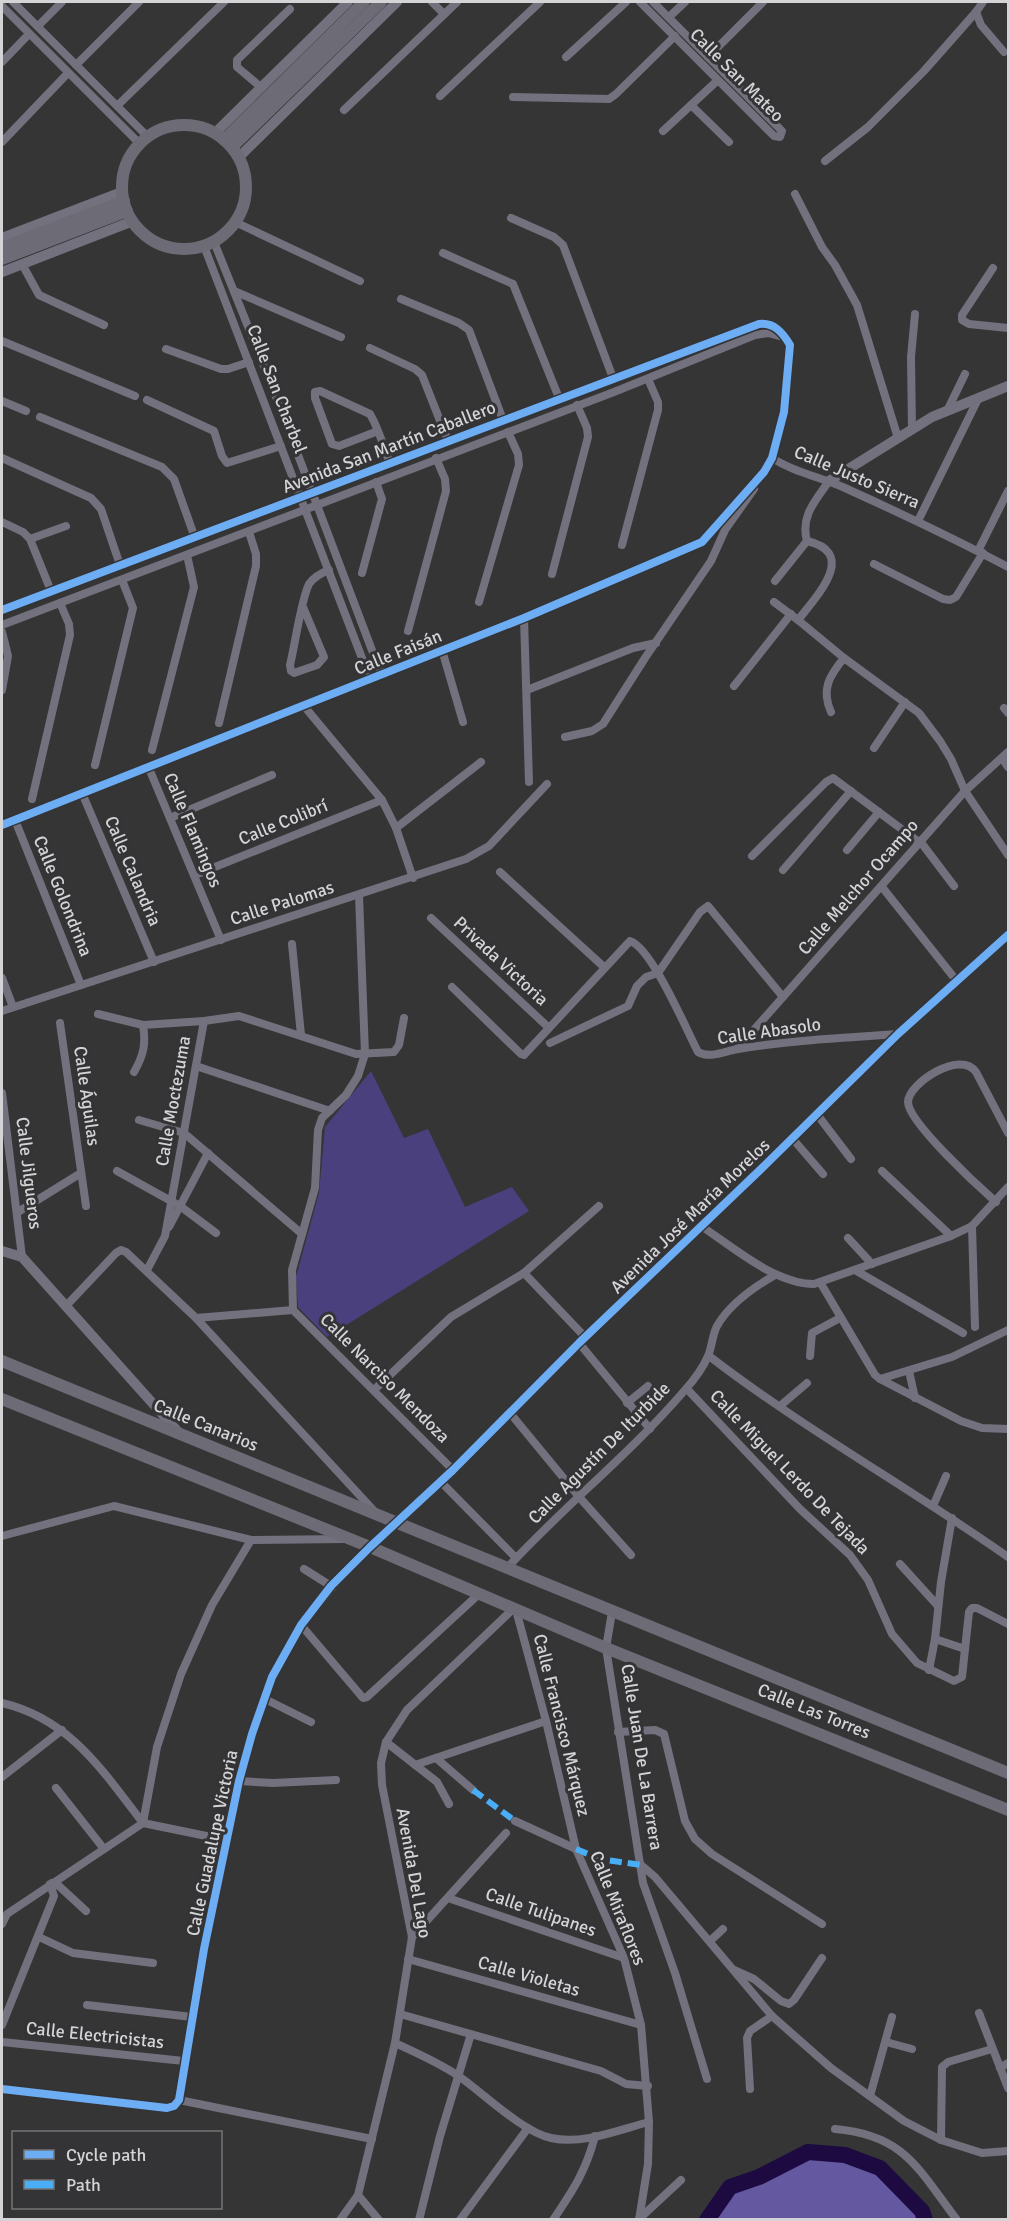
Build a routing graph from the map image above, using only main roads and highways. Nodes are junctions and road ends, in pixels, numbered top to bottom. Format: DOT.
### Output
graph roads {
  1 [pos="364,2"];
  2 [pos="381,2"];
  3 [pos="228,144"];
  4 [pos="126,206"];
  5 [pos="2,248"];
  6 [pos="2,259"];
  7 [pos="2,1361"];
  8 [pos="2,1399"];
  9 [pos="612,1612"];
  10 [pos="606,1648"];
  11 [pos="1008,1773"];
  12 [pos="1008,1810"];
  1 -- 3 [label="main road"];
  2 -- 3 [label="main road"];
  3 -- 4 [label="main road"];
  3 -- 4 [label="main road"];
  4 -- 5 [label="main road"];
  4 -- 6 [label="main road"];
  7 -- 9 [label="main road, Calle Canarios"];
  8 -- 10 [label="main road, Calle Juan De La Barrera"];
  9 -- 11 [label="main road, Calle Las Torres"];
  10 -- 12 [label="main road, Calle Las Torres"];
}
